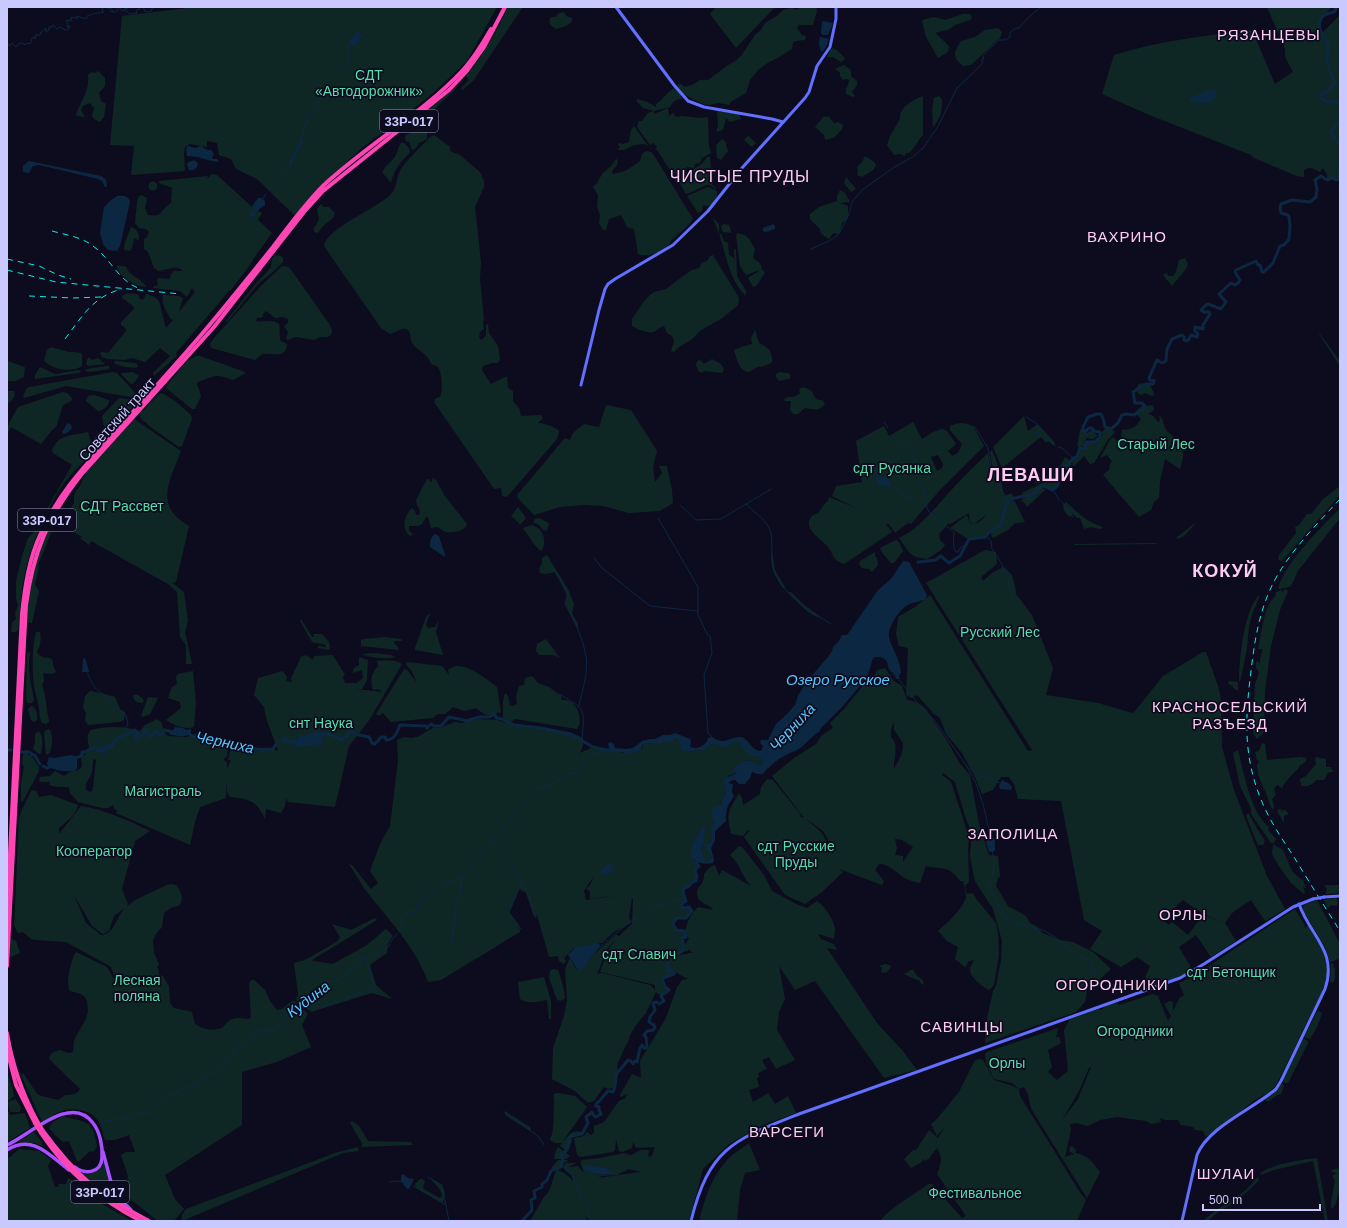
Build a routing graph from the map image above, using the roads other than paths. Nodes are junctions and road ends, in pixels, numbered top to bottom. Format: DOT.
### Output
graph roads {
  1 [pos="503,7"];
  2 [pos="616,7"];
  3 [pos="836,7"];
  4 [pos="783,122"];
  5 [pos="295,220"];
  6 [pos="581,384"];
  7 [pos="1340,896"];
  8 [pos="1299,904"];
  9 [pos="7,913"];
  10 [pos="7,966"];
  11 [pos="7,1032"];
  12 [pos="7,1050"];
  13 [pos="36,1122"];
  14 [pos="42,1132"];
  15 [pos="7,1146"];
  16 [pos="101,1147"];
  17 [pos="7,1150"];
  18 [pos="69,1163"];
  19 [pos="72,1172"];
  20 [pos="136,1214"];
  21 [pos="141,1221"];
  22 [pos="149,1221"];
  23 [pos="691,1221"];
  24 [pos="1182,1221"];
  1 -- 5 [label="highway, Советский тракт / 33Р-017"];
  2 -- 4 [label="main road"];
  3 -- 4 [label="main road"];
  4 -- 6 [label="main road"];
  5 -- 9 [label="highway, Советский тракт / 33Р-017"];
  5 -- 10 [label="highway, Советский тракт / 33Р-017"];
  7 -- 8 [label="main road, bridge"];
  8 -- 23 [label="main road"];
  8 -- 24 [label="main road"];
  11 -- 13 [label="highway, 33Р-017"];
  12 -- 13 [label="highway, 33Р-017"];
  13 -- 14 [label="highway, 33Р-017, bridge"];
  14 -- 18 [label="highway, 33Р-017"];
  14 -- 19 [label="highway, 33Р-017"];
  15 -- 16 [label="main road"];
  16 -- 18 [label="main road"];
  16 -- 20 [label="main road"];
  17 -- 19 [label="main road"];
  18 -- 20 [label="highway, 33Р-017"];
  19 -- 21 [label="highway, 33Р-017"];
  20 -- 22 [label="highway, 33Р-017"];
}
